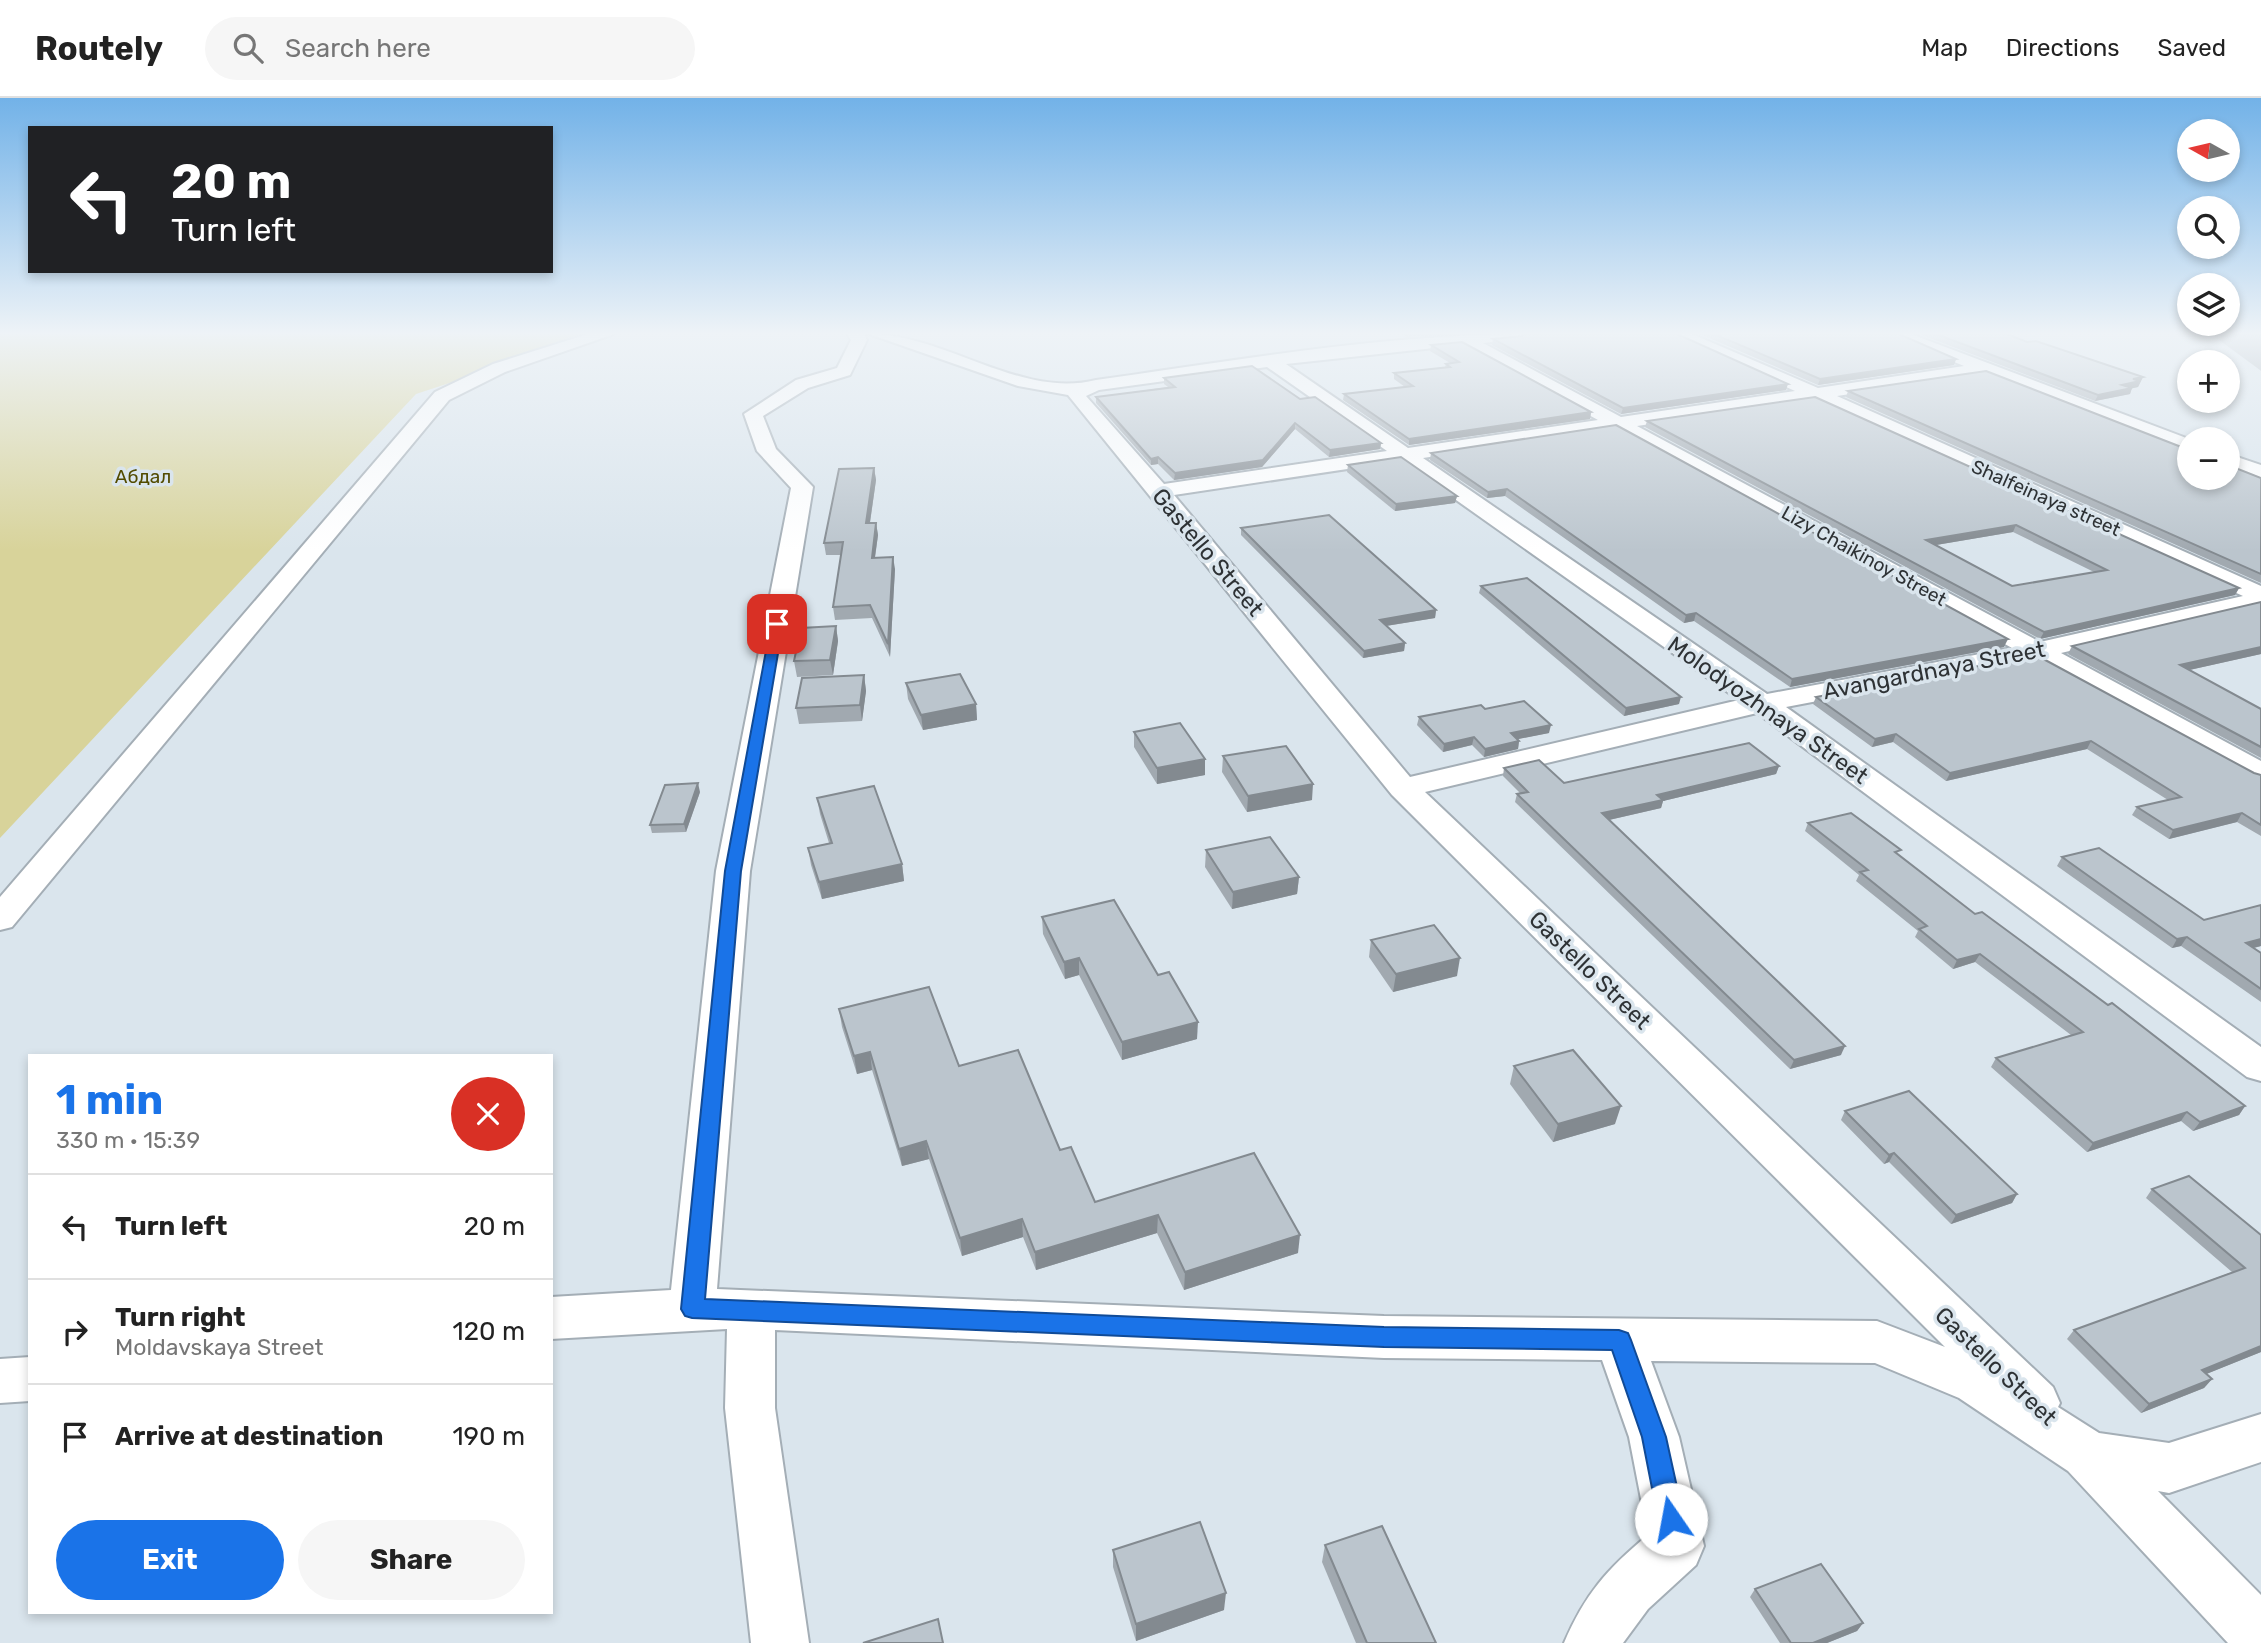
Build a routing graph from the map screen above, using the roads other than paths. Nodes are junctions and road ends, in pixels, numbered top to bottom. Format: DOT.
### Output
graph roads {
  1 [pos="433,406"];
  2 [pos="766,406"];
  3 [pos="1085,406"];
  4 [pos="1333,406"];
  5 [pos="1589,406"];
  6 [pos="1740,406"];
  7 [pos="1845,406"];
  8 [pos="2082,406"];
  9 [pos="1622,424"];
  10 [pos="2177,442"];
  11 [pos="1402,455"];
  12 [pos="2240,464"];
  13 [pos="2261,472"];
  14 [pos="1159,491"];
  15 [pos="2261,597"];
  16 [pos="2037,651"];
  17 [pos="1762,703"];
  18 [pos="2261,773"];
  19 [pos="1403,788"];
  20 [pos="0,919"];
  21 [pos="2261,1067"];
  22 [pos="692,1309"];
  23 [pos="751,1309"];
  24 [pos="553,1318"];
  25 [pos="1619,1340"];
  26 [pos="28,1379"];
  27 [pos="0,1381"];
  28 [pos="2261,1438"];
  29 [pos="2089,1456"];
  30 [pos="2261,1636"];
  31 [pos="780,1643"];
  32 [pos="1592,1643"];
  1 -- 20 [label="street"];
  2 -- 22 [label="street"];
  3 -- 14 [label="street, Gastello Street"];
  4 -- 11 [label="street, Molodyozhnaya Street"];
  5 -- 9 [label="street, Lizy Chaikinoy Street"];
  6 -- 9 [label="street"];
  7 -- 15 [label="street, Shalfeinaya street"];
  8 -- 10 [label="street"];
  9 -- 11 [label="street"];
  9 -- 16 [label="street, Lizy Chaikinoy Street"];
  11 -- 14 [label="street"];
  11 -- 17 [label="street, Molodyozhnaya Street"];
  12 -- 13 [label="street"];
  14 -- 19 [label="street, Gastello Street"];
  15 -- 16 [label="street, Avangardnaya Street"];
  16 -- 17 [label="street, Avangardnaya Street"];
  16 -- 18 [label="street, Lizy Chaikinoy Street"];
  17 -- 19 [label="street, Avangardnaya Street"];
  17 -- 21 [label="street, Molodyozhnaya Street"];
  19 -- 29 [label="street, Gastello Street"];
  22 -- 23 [label="street"];
  22 -- 24 [label="street"];
  23 -- 25 [label="street"];
  23 -- 31 [label="street"];
  25 -- 29 [label="street"];
  25 -- 32 [label="street"];
  26 -- 27 [label="street"];
  28 -- 29 [label="street"];
  29 -- 30 [label="street, Gastello Street"];
}
